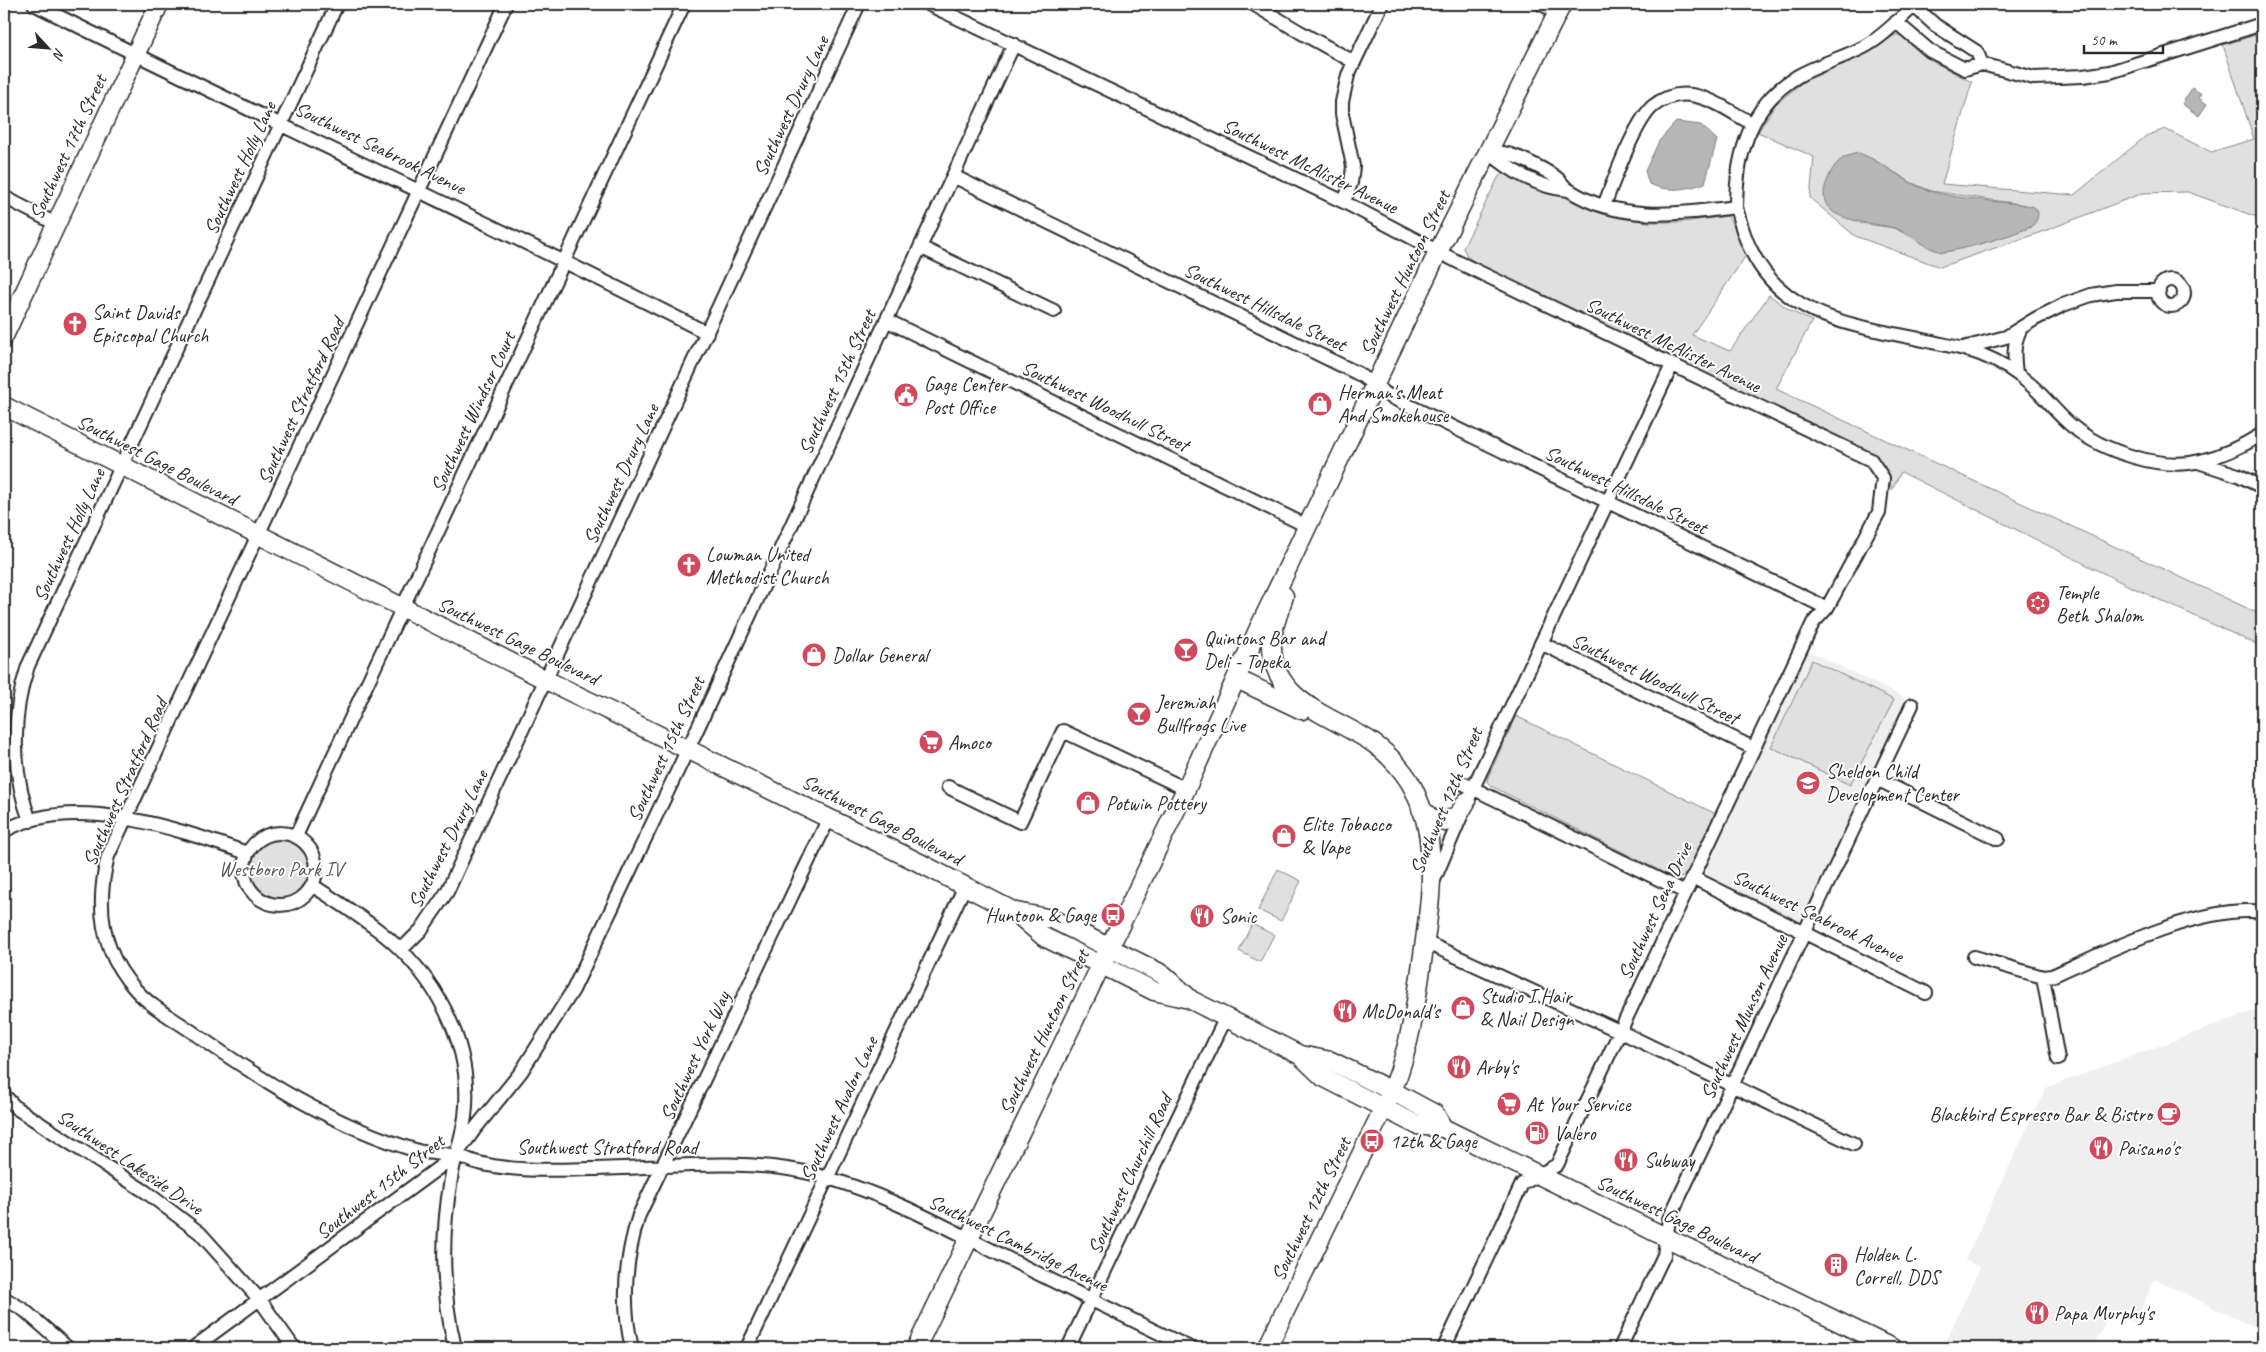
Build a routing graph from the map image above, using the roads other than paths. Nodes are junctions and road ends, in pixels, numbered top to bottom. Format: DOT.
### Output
graph roads {
  1 [pos="34,4"];
  2 [pos="159,4"];
  3 [pos="337,4"];
  4 [pos="506,4"];
  5 [pos="684,4"];
  6 [pos="860,4"];
  7 [pos="928,4"];
  8 [pos="1253,4"];
  9 [pos="1382,4"];
  10 [pos="1541,4"];
  11 [pos="1560,8"];
  12 [pos="1896,22"];
  13 [pos="2262,24"];
  14 [pos="1014,44"];
  15 [pos="135,55"];
  16 [pos="1354,62"];
  17 [pos="1982,64"];
  18 [pos="282,124"];
  19 [pos="1753,124"];
  20 [pos="1488,152"];
  21 [pos="953,176"];
  22 [pos="419,190"];
  23 [pos="4,197"];
  24 [pos="1344,202"];
  25 [pos="1604,206"];
  26 [pos="1736,207"];
  27 [pos="56,224"];
  28 [pos="920,247"];
  29 [pos="1438,252"];
  30 [pos="565,260"];
  31 [pos="2159,291"];
  32 [pos="1054,311"];
  33 [pos="886,320"];
  34 [pos="2020,330"];
  35 [pos="706,332"];
  36 [pos="4,336"];
  37 [pos="1960,349"];
  38 [pos="1672,365"];
  39 [pos="2016,374"];
  40 [pos="1374,385"];
  41 [pos="4,406"];
  42 [pos="2262,434"];
  43 [pos="2198,462"];
  44 [pos="122,466"];
  45 [pos="1883,478"];
  46 [pos="2262,487"];
  47 [pos="1608,502"];
  48 [pos="1308,526"];
  49 [pos="259,535"];
  50 [pos="1294,553"];
  51 [pos="402,607"];
  52 [pos="1827,608"];
  53 [pos="1541,643"];
  54 [pos="546,680"];
  55 [pos="1236,680"];
  56 [pos="1912,705"];
  57 [pos="1356,732"];
  58 [pos="688,748"];
  59 [pos="1753,748"];
  60 [pos="1877,779"];
  61 [pos="1460,782"];
  62 [pos="948,787"];
  63 [pos="1186,789"];
  64 [pos="1470,795"];
  65 [pos="1421,809"];
  66 [pos="125,818"];
  67 [pos="829,818"];
  68 [pos="30,821"];
  69 [pos="4,831"];
  70 [pos="296,836"];
  71 [pos="1998,839"];
  72 [pos="247,853"];
  73 [pos="1692,877"];
  74 [pos="312,885"];
  75 [pos="965,886"];
  76 [pos="1685,892"];
  77 [pos="1430,894"];
  78 [pos="1016,912"];
  79 [pos="2262,912"];
  80 [pos="1804,932"];
  81 [pos="1425,942"];
  82 [pos="1108,947"];
  83 [pos="401,950"];
  84 [pos="1974,957"];
  85 [pos="1100,964"];
  86 [pos="2043,977"];
  87 [pos="1926,992"];
  88 [pos="1189,998"];
  89 [pos="1226,1017"];
  90 [pos="1619,1031"];
  91 [pos="1300,1055"];
  92 [pos="2058,1059"];
  93 [pos="1732,1085"];
  94 [pos="1392,1091"];
  95 [pos="4,1095"];
  96 [pos="10,1106"];
  97 [pos="1384,1108"];
  98 [pos="1443,1128"];
  99 [pos="1854,1144"];
  100 [pos="456,1155"];
  101 [pos="662,1168"];
  102 [pos="1540,1175"];
  103 [pos="827,1178"];
  104 [pos="968,1238"];
  105 [pos="1666,1238"];
  106 [pos="4,1298"];
  107 [pos="260,1300"];
  108 [pos="1091,1300"];
  109 [pos="68,1348"];
  110 [pos="193,1348"];
  111 [pos="294,1348"];
  112 [pos="456,1348"];
  113 [pos="632,1348"];
  114 [pos="747,1348"];
  115 [pos="916,1348"];
  116 [pos="1068,1348"];
  117 [pos="1190,1348"];
  118 [pos="1267,1348"];
  119 [pos="1444,1348"];
  120 [pos="1620,1348"];
  121 [pos="1892,1348"];
  1 -- 15 [label="street, Southwest Seabrook Avenue"];
  2 -- 15 [label="main road, Southwest 17th Street"];
  3 -- 18 [label="street, Southwest Holly Lane"];
  4 -- 22 [label="street, Southwest Stratford Road"];
  5 -- 30 [label="street, Southwest Windsor Court"];
  6 -- 35 [label="street, Southwest Drury Lane"];
  7 -- 14 [label="street, Southwest McAlister Avenue"];
  8 -- 16 [label="street"];
  9 -- 16 [label="street"];
  10 -- 11 [label="street"];
  11 -- 20 [label="main road, Southwest Huntoon Street"];
  12 -- 17 [label="street"];
  12 -- 17 [label="street"];
  12 -- 19 [label="street"];
  13 -- 17 [label="street"];
  14 -- 21 [label="street, Southwest 15th Street"];
  14 -- 24 [label="street, Southwest McAlister Avenue"];
  15 -- 18 [label="street, Southwest Seabrook Avenue"];
  15 -- 27 [label="main road, Southwest 17th Street"];
  16 -- 24 [label="street"];
  18 -- 22 [label="street, Southwest Seabrook Avenue"];
  18 -- 44 [label="street, Southwest Holly Lane"];
  19 -- 25 [label="street"];
  19 -- 26 [label="street"];
  20 -- 25 [label="street"];
  20 -- 29 [label="main road, Southwest Huntoon Street"];
  21 -- 28 [label="street, Southwest 15th Street"];
  21 -- 40 [label="street, Southwest Hillsdale Street"];
  22 -- 30 [label="street, Southwest Seabrook Avenue"];
  22 -- 49 [label="street, Southwest Stratford Road"];
  23 -- 27 [label="street"];
  24 -- 29 [label="street, Southwest McAlister Avenue"];
  25 -- 26 [label="street"];
  26 -- 37 [label="street"];
  27 -- 36 [label="main road, Southwest 17th Street"];
  28 -- 32 [label="street"];
  28 -- 33 [label="street, Southwest 15th Street"];
  29 -- 38 [label="street, Southwest McAlister Avenue"];
  29 -- 40 [label="main road, Southwest Huntoon Street"];
  30 -- 35 [label="street, Southwest Seabrook Avenue"];
  30 -- 51 [label="street, Southwest Windsor Court"];
  31 -- 34 [label="street"];
  33 -- 48 [label="street, Southwest Woodhull Street"];
  33 -- 58 [label="street, Southwest 15th Street"];
  34 -- 37 [label="street"];
  34 -- 39 [label="street"];
  35 -- 54 [label="street, Southwest Drury Lane"];
  37 -- 39 [label="street"];
  38 -- 45 [label="street, Southwest McAlister Avenue"];
  38 -- 47 [label="street, Southwest 12th Street"];
  39 -- 43 [label="street"];
  40 -- 47 [label="street, Southwest Hillsdale Street"];
  40 -- 48 [label="main road, Southwest Huntoon Street"];
  41 -- 44 [label="main road, Southwest Gage Boulevard"];
  42 -- 43 [label="street"];
  43 -- 46 [label="street"];
  44 -- 49 [label="main road, Southwest Gage Boulevard"];
  44 -- 68 [label="street, Southwest Holly Lane"];
  45 -- 52 [label="street, Southwest Sena Drive"];
  47 -- 52 [label="street, Southwest Hillsdale Street"];
  47 -- 53 [label="street, Southwest 12th Street"];
  48 -- 50 [label="main road, Southwest Huntoon Street"];
  49 -- 51 [label="main road, Southwest Gage Boulevard"];
  49 -- 66 [label="street, Southwest Stratford Road"];
  50 -- 55 [label="main road, Southwest Huntoon Street"];
  50 -- 57 [label="main road"];
  51 -- 54 [label="main road, Southwest Gage Boulevard"];
  51 -- 70 [label="street, Southwest Windsor Court"];
  52 -- 59 [label="street, Southwest Sena Drive"];
  53 -- 59 [label="street, Southwest Woodhull Street"];
  53 -- 64 [label="street, Southwest 12th Street"];
  54 -- 58 [label="main road, Southwest Gage Boulevard"];
  54 -- 83 [label="street, Southwest Drury Lane"];
  55 -- 57 [label="main road"];
  55 -- 63 [label="main road, Southwest Huntoon Street"];
  56 -- 60 [label="street, Southwest Munson Avenue"];
  57 -- 65 [label="main road"];
  58 -- 67 [label="main road, Southwest Gage Boulevard"];
  58 -- 100 [label="street, Southwest 15th Street"];
  59 -- 73 [label="street, Southwest Sena Drive"];
  60 -- 71 [label="street"];
  60 -- 80 [label="street, Southwest Munson Avenue"];
  61 -- 64 [label="street"];
  62 -- 63 [label="street"];
  63 -- 82 [label="main road, Southwest Huntoon Street"];
  64 -- 65 [label="main road"];
  64 -- 76 [label="street"];
  64 -- 77 [label="street, Southwest 12th Street"];
  65 -- 77 [label="main road"];
  66 -- 68 [label="street"];
  66 -- 72 [label="street"];
  66 -- 100 [label="street, Southwest Stratford Road"];
  67 -- 75 [label="main road, Southwest Gage Boulevard"];
  67 -- 101 [label="street, Southwest York Way"];
  68 -- 69 [label="street"];
  70 -- 72 [label="street"];
  70 -- 74 [label="street"];
  72 -- 74 [label="street"];
  73 -- 76 [label="street, Southwest Sena Drive"];
  73 -- 80 [label="street, Southwest Seabrook Avenue"];
  74 -- 83 [label="street"];
  75 -- 78 [label="main road, Southwest Gage Boulevard"];
  75 -- 103 [label="street, Southwest Avalon Lane"];
  76 -- 90 [label="street, Southwest Sena Drive"];
  77 -- 81 [label="main road, Southwest 12th Street"];
  78 -- 82 [label="main road, Southwest Gage Boulevard"];
  78 -- 85 [label="main road, Southwest Gage Boulevard"];
  79 -- 86 [label="street"];
  80 -- 87 [label="street, Southwest Seabrook Avenue"];
  80 -- 93 [label="street, Southwest Munson Avenue"];
  81 -- 90 [label="street"];
  81 -- 94 [label="main road, Southwest 12th Street"];
  82 -- 85 [label="main road, Southwest Huntoon Street"];
  82 -- 88 [label="main road, Southwest Gage Boulevard"];
  83 -- 100 [label="street"];
  84 -- 86 [label="street"];
  85 -- 88 [label="main road, Southwest Gage Boulevard"];
  85 -- 104 [label="main road, Southwest Huntoon Street"];
  86 -- 92 [label="street"];
  88 -- 89 [label="main road, Southwest Gage Boulevard"];
  89 -- 91 [label="main road, Southwest Gage Boulevard"];
  89 -- 108 [label="street, Southwest Churchill Road"];
  90 -- 93 [label="street"];
  90 -- 102 [label="street, Southwest Sena Drive"];
  91 -- 94 [label="main road, Southwest Gage Boulevard"];
  91 -- 97 [label="main road, Southwest Gage Boulevard"];
  93 -- 99 [label="street"];
  93 -- 105 [label="street, Southwest Munson Avenue"];
  94 -- 97 [label="main road, Southwest 12th Street"];
  94 -- 98 [label="main road, Southwest Gage Boulevard"];
  95 -- 96 [label="street, Southwest Lakeside Drive"];
  96 -- 107 [label="street, Southwest Lakeside Drive"];
  97 -- 98 [label="main road, Southwest Gage Boulevard"];
  97 -- 118 [label="main road, Southwest 12th Street"];
  98 -- 102 [label="main road, Southwest Gage Boulevard"];
  100 -- 101 [label="street, Southwest Stratford Road"];
  100 -- 107 [label="street, Southwest 15th Street"];
  100 -- 112 [label="street"];
  101 -- 103 [label="street, Southwest Stratford Road"];
  101 -- 113 [label="street, Southwest York Way"];
  102 -- 105 [label="main road, Southwest Gage Boulevard"];
  102 -- 119 [label="street, Southwest Sena Drive"];
  103 -- 104 [label="street, Southwest Cambridge Avenue"];
  103 -- 114 [label="street, Southwest Avalon Lane"];
  104 -- 108 [label="street, Southwest Cambridge Avenue"];
  104 -- 115 [label="main road, Southwest Huntoon Street"];
  105 -- 120 [label="street, Southwest Munson Avenue"];
  105 -- 121 [label="main road, Southwest Gage Boulevard"];
  106 -- 109 [label="street"];
  107 -- 110 [label="street, Southwest 15th Street"];
  107 -- 111 [label="street, Southwest Lakeside Drive"];
  108 -- 116 [label="street, Southwest Churchill Road"];
  108 -- 117 [label="street, Southwest Cambridge Avenue"];
}
